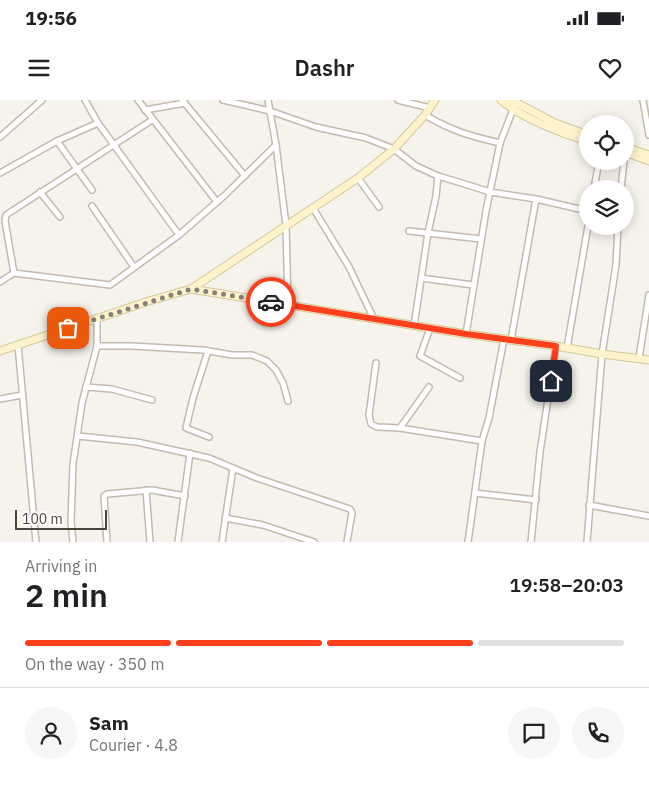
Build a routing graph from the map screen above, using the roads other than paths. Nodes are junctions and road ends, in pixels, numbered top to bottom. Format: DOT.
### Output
graph roads {
  1 [pos="42,100"];
  2 [pos="85,100"];
  3 [pos="138,100"];
  4 [pos="224,100"];
  5 [pos="268,100"];
  6 [pos="398,100"];
  7 [pos="435,100"];
  8 [pos="501,100"];
  9 [pos="642,100"];
  10 [pos="183,102"];
  11 [pos="513,104"];
  12 [pos="430,108"];
  13 [pos="145,110"];
  14 [pos="270,111"];
  15 [pos="424,115"];
  16 [pos="152,120"];
  17 [pos="98,123"];
  18 [pos="579,132"];
  19 [pos="649,134"];
  20 [pos="0,137"];
  21 [pos="579,138"];
  22 [pos="56,141"];
  23 [pos="500,143"];
  24 [pos="114,145"];
  25 [pos="276,145"];
  26 [pos="394,149"];
  27 [pos="634,150"];
  28 [pos="649,155"];
  29 [pos="634,156"];
  30 [pos="649,161"];
  31 [pos="77,169"];
  32 [pos="0,173"];
  33 [pos="245,176"];
  34 [pos="438,176"];
  35 [pos="358,178"];
  36 [pos="92,190"];
  37 [pos="40,192"];
  38 [pos="490,192"];
  39 [pos="536,199"];
  40 [pos="217,202"];
  41 [pos="92,206"];
  42 [pos="379,207"];
  43 [pos="313,208"];
  44 [pos="579,209"];
  45 [pos="60,217"];
  46 [pos="286,225"];
  47 [pos="409,231"];
  48 [pos="428,232"];
  49 [pos="179,235"];
  50 [pos="586,235"];
  51 [pos="618,235"];
  52 [pos="481,239"];
  53 [pos="134,267"];
  54 [pos="14,273"];
  55 [pos="420,278"];
  56 [pos="0,282"];
  57 [pos="473,285"];
  58 [pos="191,289"];
  59 [pos="649,295"];
  60 [pos="288,305"];
  61 [pos="97,319"];
  62 [pos="374,319"];
  63 [pos="414,326"];
  64 [pos="430,328"];
  65 [pos="466,334"];
  66 [pos="507,339"];
  67 [pos="18,345"];
  68 [pos="97,346"];
  69 [pos="556,346"];
  70 [pos="567,348"];
  71 [pos="0,351"];
  72 [pos="208,351"];
  73 [pos="602,354"];
  74 [pos="639,358"];
  75 [pos="649,360"];
  76 [pos="376,363"];
  77 [pos="460,378"];
  78 [pos="86,387"];
  79 [pos="429,388"];
  80 [pos="22,395"];
  81 [pos="0,399"];
  82 [pos="152,400"];
  83 [pos="288,401"];
  84 [pos="400,428"];
  85 [pos="78,436"];
  86 [pos="209,437"];
  87 [pos="482,441"];
  88 [pos="190,453"];
  89 [pos="233,468"];
  90 [pos="146,490"];
  91 [pos="475,493"];
  92 [pos="185,496"];
  93 [pos="536,500"];
  94 [pos="589,505"];
  95 [pos="649,516"];
  96 [pos="225,518"];
  97 [pos="36,542"];
  98 [pos="74,542"];
  99 [pos="107,542"];
  100 [pos="150,542"];
  101 [pos="178,542"];
  102 [pos="222,542"];
  103 [pos="314,542"];
  104 [pos="347,542"];
  105 [pos="468,542"];
  106 [pos="531,542"];
  107 [pos="587,542"];
  1 -- 20 [label="street"];
  2 -- 17 [label="street"];
  3 -- 13 [label="street"];
  4 -- 14 [label="street"];
  5 -- 14 [label="street"];
  6 -- 12 [label="street"];
  7 -- 12 [label="street"];
  8 -- 11 [label="street"];
  9 -- 19 [label="street"];
  10 -- 13 [label="street"];
  10 -- 33 [label="street"];
  11 -- 18 [label="street"];
  11 -- 21 [label="street"];
  11 -- 23 [label="street"];
  12 -- 15 [label="street"];
  13 -- 16 [label="street"];
  14 -- 25 [label="street"];
  14 -- 26 [label="street"];
  15 -- 23 [label="street"];
  15 -- 26 [label="street"];
  16 -- 24 [label="street"];
  16 -- 40 [label="street"];
  17 -- 22 [label="street"];
  17 -- 24 [label="street"];
  22 -- 31 [label="street"];
  22 -- 32 [label="street"];
  23 -- 38 [label="street"];
  24 -- 31 [label="street"];
  24 -- 49 [label="street"];
  25 -- 33 [label="street"];
  25 -- 46 [label="street"];
  26 -- 34 [label="street"];
  26 -- 35 [label="street"];
  27 -- 28 [label="street"];
  29 -- 30 [label="street"];
  31 -- 36 [label="street"];
  31 -- 37 [label="street"];
  33 -- 40 [label="street"];
  34 -- 38 [label="street"];
  34 -- 48 [label="street"];
  35 -- 42 [label="street"];
  35 -- 43 [label="street"];
  37 -- 45 [label="street"];
  37 -- 54 [label="street"];
  38 -- 39 [label="street"];
  38 -- 52 [label="street"];
  39 -- 44 [label="street"];
  39 -- 66 [label="street"];
  40 -- 49 [label="street"];
  41 -- 53 [label="street"];
  43 -- 46 [label="street"];
  43 -- 62 [label="street"];
  46 -- 58 [label="street"];
  46 -- 60 [label="street"];
  47 -- 48 [label="street"];
  48 -- 52 [label="street"];
  48 -- 55 [label="street"];
  49 -- 53 [label="street"];
  50 -- 70 [label="street"];
  51 -- 73 [label="street"];
  52 -- 57 [label="street"];
  53 -- 54 [label="street"];
  54 -- 56 [label="street"];
  55 -- 57 [label="street"];
  55 -- 63 [label="street"];
  57 -- 65 [label="street"];
  58 -- 60 [label="street"];
  58 -- 61 [label="street"];
  59 -- 74 [label="street"];
  60 -- 62 [label="street"];
  61 -- 67 [label="street"];
  61 -- 68 [label="street"];
  62 -- 63 [label="street"];
  63 -- 64 [label="street"];
  64 -- 65 [label="street"];
  64 -- 77 [label="street"];
  65 -- 66 [label="street"];
  66 -- 69 [label="street"];
  66 -- 87 [label="street"];
  67 -- 71 [label="street"];
  67 -- 80 [label="street"];
  68 -- 72 [label="street"];
  68 -- 78 [label="street"];
  69 -- 70 [label="street"];
  69 -- 93 [label="street"];
  70 -- 73 [label="street"];
  72 -- 83 [label="street"];
  72 -- 86 [label="street"];
  73 -- 74 [label="street"];
  73 -- 94 [label="street"];
  74 -- 75 [label="street"];
  76 -- 84 [label="street"];
  78 -- 82 [label="street"];
  78 -- 85 [label="street"];
  79 -- 84 [label="street"];
  80 -- 81 [label="street"];
  80 -- 97 [label="street"];
  84 -- 87 [label="street"];
  85 -- 88 [label="street"];
  85 -- 98 [label="street"];
  87 -- 91 [label="street"];
  88 -- 89 [label="street"];
  88 -- 92 [label="street"];
  89 -- 96 [label="street"];
  89 -- 104 [label="street"];
  90 -- 92 [label="street"];
  90 -- 99 [label="street"];
  90 -- 100 [label="street"];
  91 -- 93 [label="street"];
  91 -- 105 [label="street"];
  92 -- 101 [label="street"];
  93 -- 106 [label="street"];
  94 -- 95 [label="street"];
  94 -- 107 [label="street"];
  96 -- 102 [label="street"];
  96 -- 103 [label="street"];
}
